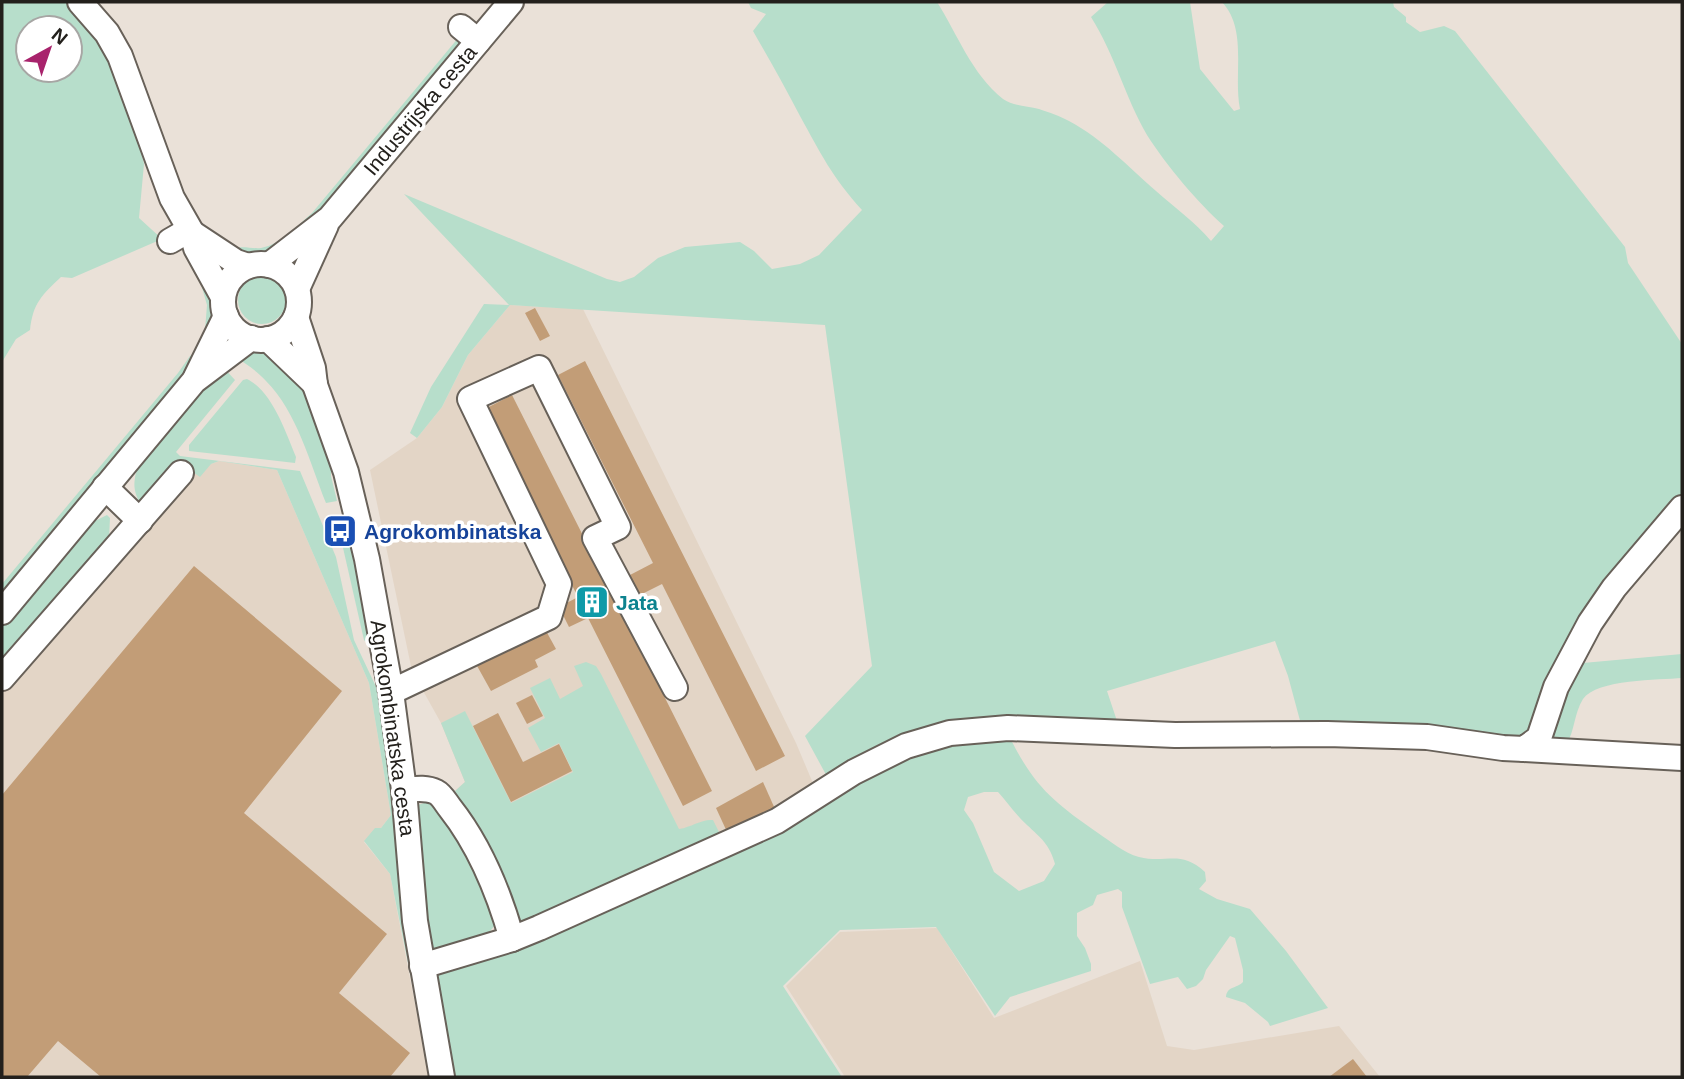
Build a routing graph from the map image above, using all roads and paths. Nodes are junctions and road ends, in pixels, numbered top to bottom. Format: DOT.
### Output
graph roads {
  1 [pos="80,2"];
  2 [pos="511,2"];
  3 [pos="330,218"];
  4 [pos="184,235"];
  5 [pos="259,265"];
  6 [pos="297,289"];
  7 [pos="225,307"];
  8 [pos="296,317"];
  9 [pos="259,338"];
  10 [pos="194,381"];
  11 [pos="315,385"];
  12 [pos="181,473"];
  13 [pos="106,488"];
  14 [pos="1682,508"];
  15 [pos="140,521"];
  16 [pos="2,612"];
  17 [pos="2,678"];
  18 [pos="674,688"];
  19 [pos="391,692"];
  20 [pos="1524,749"];
  21 [pos="1682,758"];
  22 [pos="404,790"];
  23 [pos="512,939"];
  24 [pos="422,966"];
  25 [pos="442,1077"];
  1 -- 4 [label="street"];
  2 -- 3 [label="street, Industrijska cesta"];
  3 -- 5 [label="street, Industrijska cesta"];
  3 -- 6 [label="street, Industrijska cesta"];
  4 -- 5 [label="street"];
  4 -- 7 [label="street"];
  5 -- 6 [label="street"];
  5 -- 7 [label="street"];
  6 -- 8 [label="street"];
  7 -- 9 [label="street"];
  7 -- 10 [label="street"];
  8 -- 9 [label="street"];
  8 -- 11 [label="street, Agrokombinatska cesta"];
  9 -- 10 [label="street"];
  9 -- 11 [label="street, Agrokombinatska cesta"];
  10 -- 13 [label="street"];
  11 -- 19 [label="street, Agrokombinatska cesta"];
  12 -- 15 [label="street"];
  13 -- 15 [label="street"];
  13 -- 16 [label="street"];
  14 -- 20 [label="street"];
  15 -- 17 [label="street"];
  18 -- 19 [label="street"];
  19 -- 22 [label="street, Agrokombinatska cesta"];
  20 -- 21 [label="street"];
  20 -- 23 [label="street"];
  22 -- 23 [label="street"];
  22 -- 24 [label="street, Agrokombinatska cesta"];
  23 -- 24 [label="street"];
  24 -- 25 [label="street, Agrokombinatska cesta"];
}
